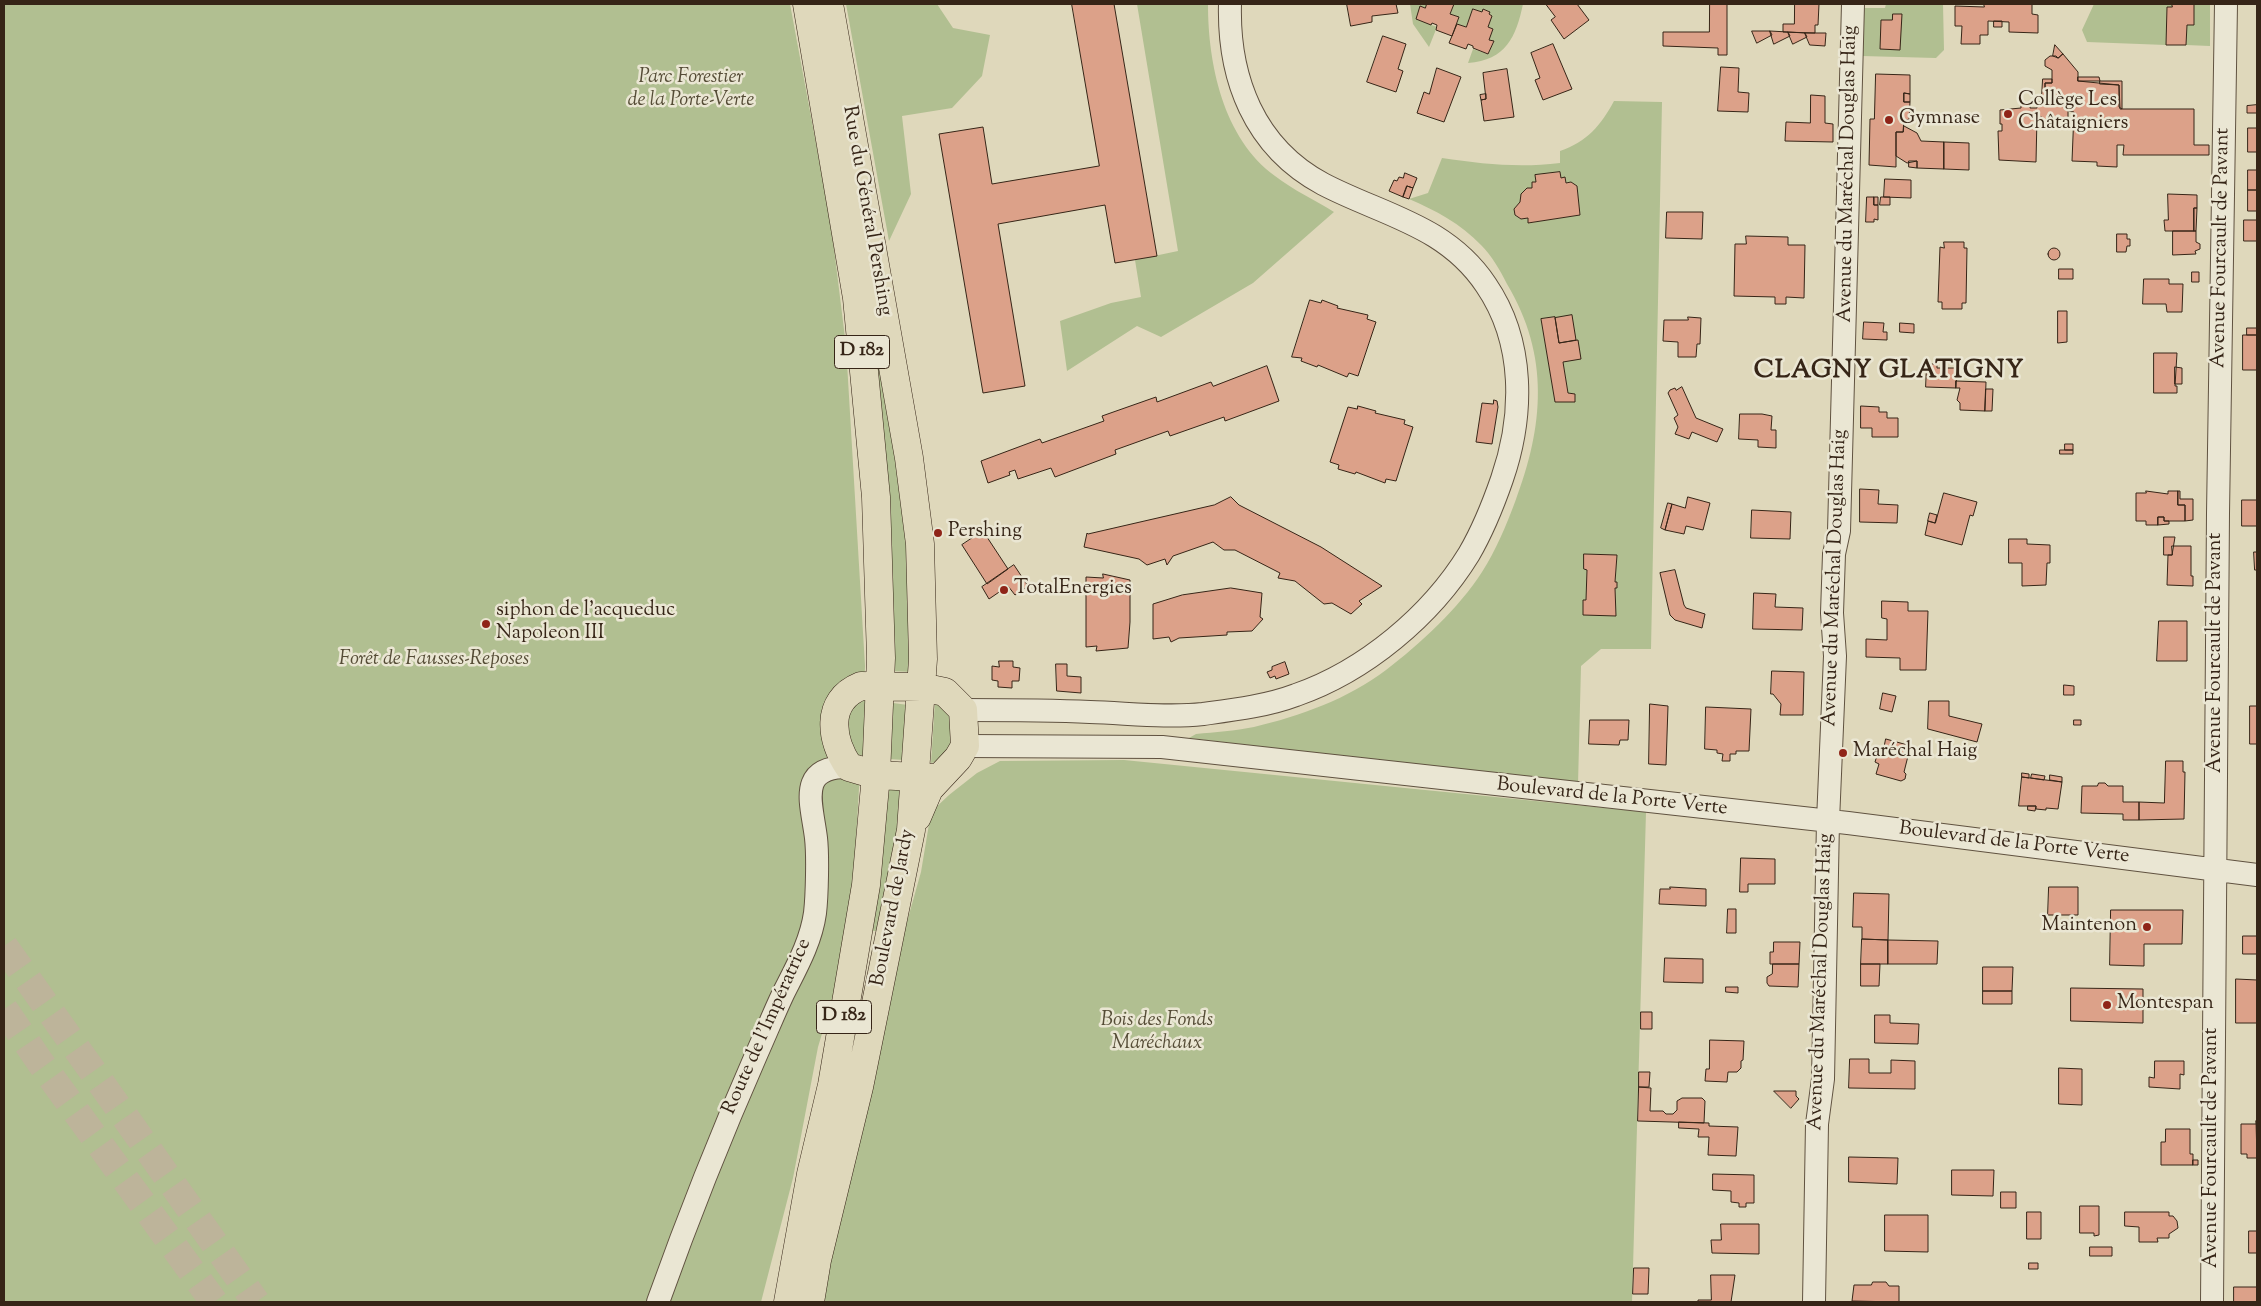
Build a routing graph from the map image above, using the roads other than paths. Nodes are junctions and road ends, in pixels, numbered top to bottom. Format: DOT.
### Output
graph roads {
  1 [pos="806,4"];
  2 [pos="829,4"];
  3 [pos="1230,4"];
  4 [pos="1853,4"];
  5 [pos="2226,4"];
  6 [pos="879,685"];
  7 [pos="921,687"];
  8 [pos="963,710"];
  9 [pos="965,746"];
  10 [pos="849,767"];
  11 [pos="876,775"];
  12 [pos="926,778"];
  13 [pos="1828,821"];
  14 [pos="2216,870"];
  15 [pos="2257,875"];
  16 [pos="658,1302"];
  17 [pos="788,1302"];
  18 [pos="810,1302"];
  19 [pos="1814,1302"];
  20 [pos="2212,1302"];
  1 -- 6 [label="main road, Rue du Général Pershing / D 182"];
  2 -- 7 [label="main road, Rue du Général Pershing / D 182"];
  3 -- 8 [label="street"];
  4 -- 13 [label="street, Avenue du Maréchal Douglas Haig"];
  5 -- 14 [label="street, Avenue Fourcault de Pavant"];
  6 -- 7 [label="main road"];
  6 -- 10 [label="main road"];
  6 -- 11 [label="main road, Boulevard de Jardy / D 182"];
  7 -- 8 [label="main road"];
  7 -- 12 [label="main road, D 182"];
  8 -- 9 [label="main road"];
  9 -- 12 [label="main road"];
  9 -- 13 [label="street, Boulevard de la Porte Verte"];
  10 -- 11 [label="main road"];
  10 -- 16 [label="street, Route de l'Impératrice"];
  11 -- 12 [label="main road"];
  11 -- 17 [label="main road, Boulevard de Jardy / D 182"];
  12 -- 18 [label="main road, Boulevard de Jardy / D 182"];
  13 -- 14 [label="street, Boulevard de la Porte Verte"];
  13 -- 19 [label="street, Avenue du Maréchal Douglas Haig"];
  14 -- 15 [label="street, Boulevard de la Porte Verte"];
  14 -- 20 [label="street, Avenue Fourcault de Pavant"];
}
